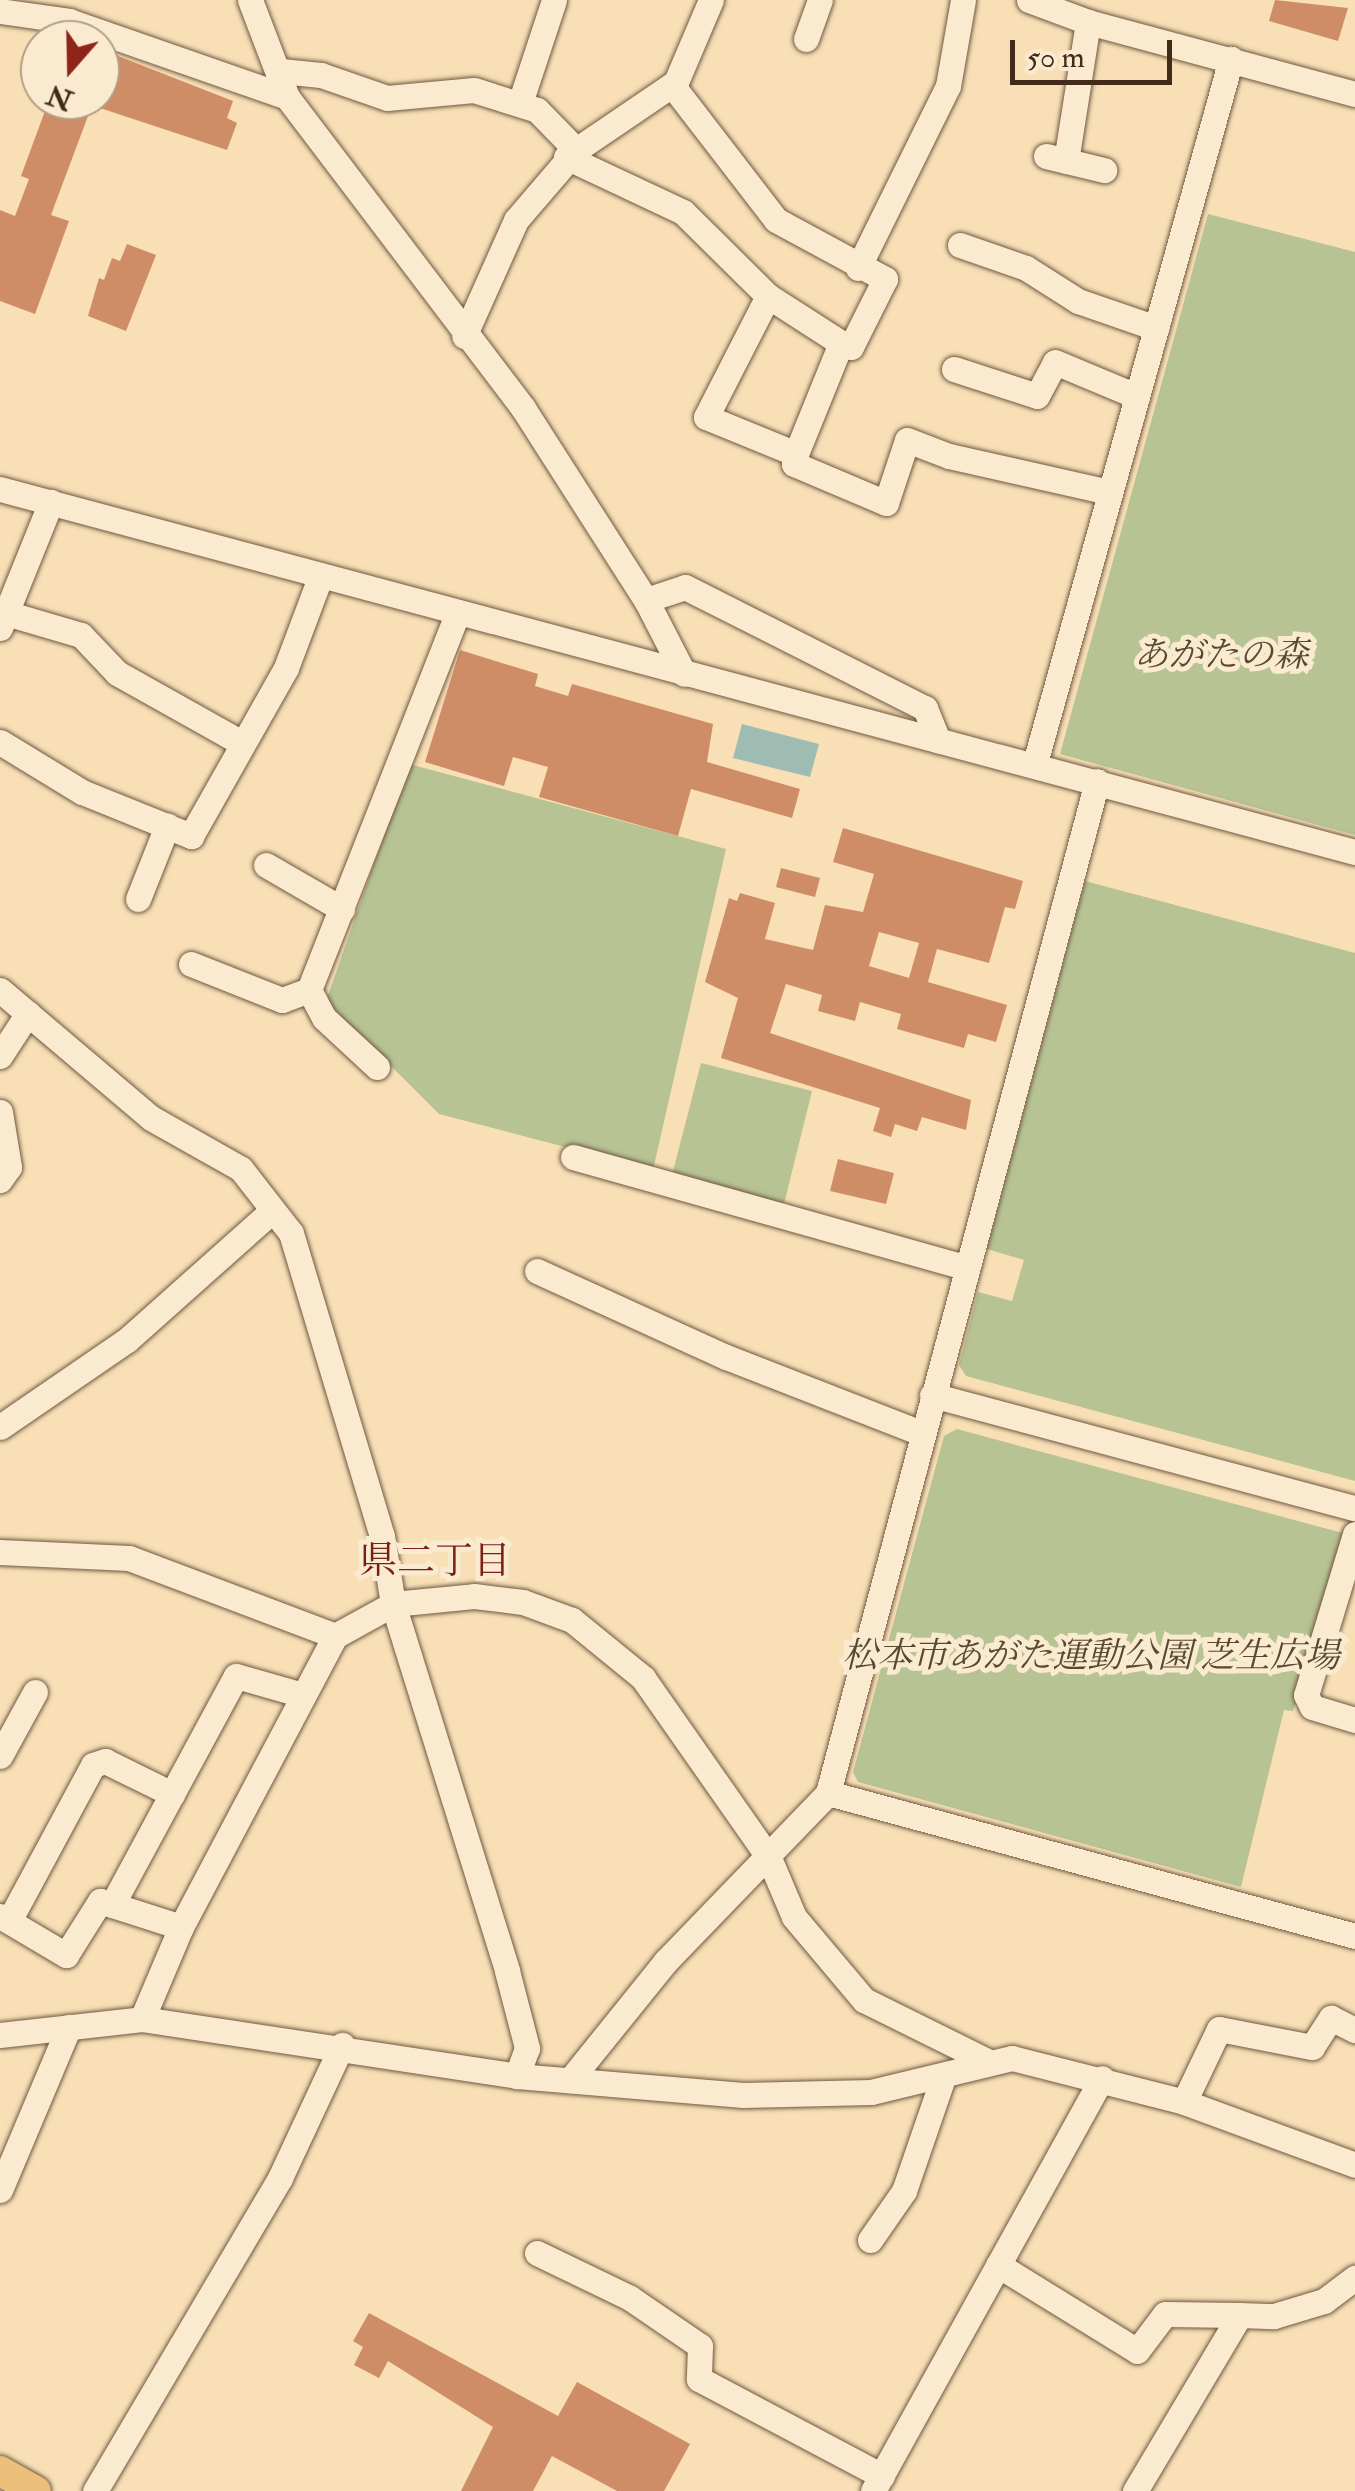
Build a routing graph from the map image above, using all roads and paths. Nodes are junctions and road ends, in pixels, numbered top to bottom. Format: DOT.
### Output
graph roads {
  1 [pos="250,0"];
  2 [pos="554,0"];
  3 [pos="711,0"];
  4 [pos="820,0"];
  5 [pos="963,0"];
  6 [pos="1029,0"];
  7 [pos="1,15"];
  8 [pos="1088,22"];
  9 [pos="806,39"];
  10 [pos="1230,59"];
  11 [pos="281,70"];
  12 [pos="672,85"];
  13 [pos="1355,94"];
  14 [pos="288,96"];
  15 [pos="520,103"];
  16 [pos="571,153"];
  17 [pos="1104,170"];
  18 [pos="960,245"];
  19 [pos="858,268"];
  20 [pos="768,296"];
  21 [pos="1156,328"];
  22 [pos="464,336"];
  23 [pos="841,343"];
  24 [pos="954,369"];
  25 [pos="1136,396"];
  26 [pos="796,454"];
  27 [pos="0,489"];
  28 [pos="1110,492"];
  29 [pos="52,502"];
  30 [pos="321,575"];
  31 [pos="646,600"];
  32 [pos="458,612"];
  33 [pos="3,621"];
  34 [pos="684,674"];
  35 [pos="938,741"];
  36 [pos="0,742"];
  37 [pos="240,742"];
  38 [pos="1035,762"];
  39 [pos="1097,781"];
  40 [pos="167,826"];
  41 [pos="1355,852"];
  42 [pos="266,866"];
  43 [pos="138,899"];
  44 [pos="342,909"];
  45 [pos="191,964"];
  46 [pos="0,990"];
  47 [pos="309,990"];
  48 [pos="28,1013"];
  49 [pos="0,1056"];
  50 [pos="378,1067"];
  51 [pos="0,1112"];
  52 [pos="573,1158"];
  53 [pos="0,1180"];
  54 [pos="272,1211"];
  55 [pos="965,1267"];
  56 [pos="537,1272"];
  57 [pos="932,1395"];
  58 [pos="0,1428"];
  59 [pos="921,1433"];
  60 [pos="1355,1508"];
  61 [pos="1355,1534"];
  62 [pos="0,1552"];
  63 [pos="393,1604"];
  64 [pos="335,1636"];
  65 [pos="35,1692"];
  66 [pos="299,1694"];
  67 [pos="1355,1720"];
  68 [pos="0,1756"];
  69 [pos="828,1793"];
  70 [pos="172,1794"];
  71 [pos="769,1858"];
  72 [pos="112,1905"];
  73 [pos="4,1918"];
  74 [pos="181,1926"];
  75 [pos="1355,1936"];
  76 [pos="142,2019"];
  77 [pos="69,2027"];
  78 [pos="1355,2030"];
  79 [pos="0,2036"];
  80 [pos="342,2045"];
  81 [pos="989,2062"];
  82 [pos="517,2076"];
  83 [pos="943,2078"];
  84 [pos="1102,2078"];
  85 [pos="570,2080"];
  86 [pos="1184,2102"];
  87 [pos="1355,2164"];
  88 [pos="0,2190"];
  89 [pos="870,2240"];
  90 [pos="537,2254"];
  91 [pos="998,2266"];
  92 [pos="1355,2278"];
  93 [pos="1240,2315"];
  94 [pos="0,2471"];
  95 [pos="877,2484"];
  96 [pos="36,2491"];
  97 [pos="95,2491"];
  98 [pos="1135,2491"];
  1 -- 11 [label="street"];
  2 -- 15 [label="street"];
  3 -- 12 [label="street"];
  4 -- 9 [label="street"];
  5 -- 19 [label="street"];
  6 -- 8 [label="street"];
  7 -- 14 [label="street"];
  8 -- 10 [label="street"];
  8 -- 17 [label="street"];
  10 -- 13 [label="street"];
  10 -- 21 [label="street"];
  11 -- 14 [label="street"];
  11 -- 15 [label="street"];
  12 -- 16 [label="street"];
  12 -- 19 [label="street"];
  14 -- 22 [label="street"];
  15 -- 16 [label="street"];
  16 -- 20 [label="street"];
  16 -- 22 [label="street"];
  18 -- 21 [label="street"];
  19 -- 23 [label="street"];
  20 -- 23 [label="street"];
  20 -- 26 [label="street"];
  21 -- 25 [label="street"];
  22 -- 31 [label="street"];
  23 -- 26 [label="street"];
  24 -- 25 [label="street"];
  25 -- 28 [label="street"];
  26 -- 28 [label="street"];
  27 -- 29 [label="street"];
  28 -- 38 [label="street"];
  29 -- 30 [label="street"];
  29 -- 33 [label="street"];
  30 -- 32 [label="street"];
  30 -- 37 [label="street"];
  31 -- 34 [label="street"];
  31 -- 35 [label="street"];
  32 -- 34 [label="street"];
  32 -- 44 [label="street"];
  33 -- 37 [label="street"];
  34 -- 35 [label="street"];
  35 -- 38 [label="street"];
  36 -- 40 [label="street"];
  37 -- 40 [label="street"];
  38 -- 39 [label="street"];
  39 -- 41 [label="street"];
  39 -- 55 [label="street"];
  40 -- 43 [label="street"];
  42 -- 44 [label="street"];
  44 -- 47 [label="street"];
  45 -- 47 [label="street"];
  46 -- 48 [label="street"];
  47 -- 50 [label="street"];
  48 -- 49 [label="street"];
  48 -- 54 [label="street"];
  51 -- 53 [label="street"];
  52 -- 55 [label="street"];
  54 -- 58 [label="street"];
  54 -- 63 [label="street"];
  55 -- 57 [label="street"];
  56 -- 59 [label="street"];
  57 -- 59 [label="street"];
  57 -- 60 [label="street"];
  59 -- 69 [label="street"];
  61 -- 67 [label="street"];
  62 -- 64 [label="street"];
  63 -- 64 [label="street"];
  63 -- 71 [label="street"];
  63 -- 82 [label="street"];
  64 -- 66 [label="street"];
  65 -- 68 [label="street"];
  66 -- 70 [label="street"];
  66 -- 74 [label="street"];
  69 -- 71 [label="street"];
  69 -- 75 [label="street"];
  70 -- 72 [label="street"];
  70 -- 73 [label="street"];
  71 -- 81 [label="street"];
  71 -- 85 [label="street"];
  72 -- 73 [label="street"];
  72 -- 74 [label="street"];
  74 -- 76 [label="street"];
  76 -- 77 [label="street"];
  76 -- 80 [label="street"];
  77 -- 79 [label="street"];
  77 -- 88 [label="street"];
  78 -- 86 [label="street"];
  80 -- 82 [label="street"];
  80 -- 97 [label="street"];
  81 -- 83 [label="street"];
  81 -- 84 [label="street"];
  82 -- 85 [label="street"];
  83 -- 85 [label="street"];
  83 -- 89 [label="street"];
  84 -- 86 [label="street"];
  84 -- 91 [label="street"];
  86 -- 87 [label="street"];
  90 -- 95 [label="street"];
  91 -- 93 [label="street"];
  91 -- 95 [label="street"];
  92 -- 93 [label="street"];
  93 -- 98 [label="street"];
  94 -- 96 [label="main road"];
}
